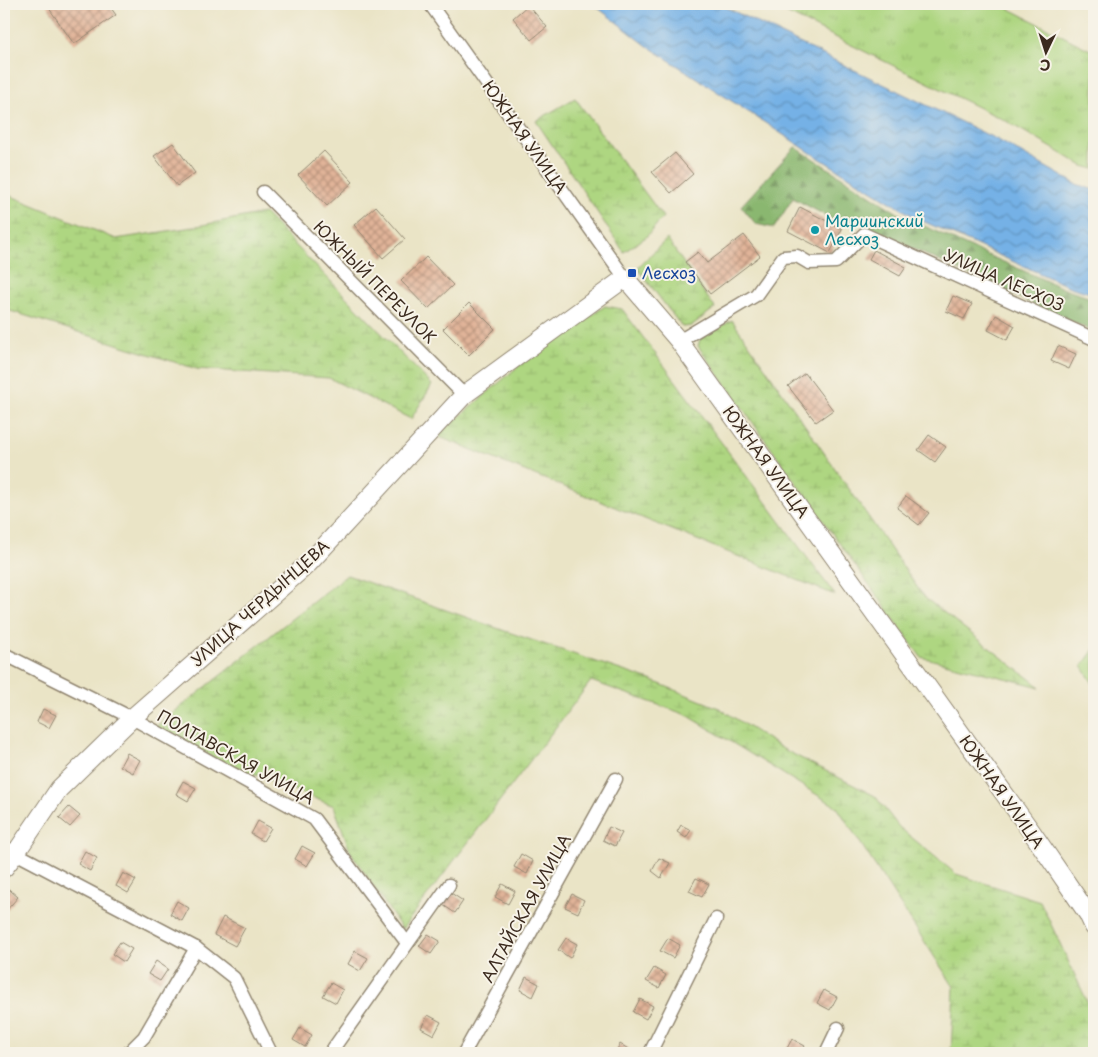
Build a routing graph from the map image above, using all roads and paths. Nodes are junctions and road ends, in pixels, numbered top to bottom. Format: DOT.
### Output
graph roads {
  1 [pos="430,4"];
  2 [pos="263,192"];
  3 [pos="625,278"];
  4 [pos="1094,339"];
  5 [pos="679,341"];
  6 [pos="464,395"];
  7 [pos="4,654"];
  8 [pos="132,718"];
  9 [pos="616,779"];
  10 [pos="9,850"];
  11 [pos="4,868"];
  12 [pos="449,885"];
  13 [pos="716,919"];
  14 [pos="1094,927"];
  15 [pos="406,943"];
  16 [pos="196,948"];
  17 [pos="838,1028"];
  18 [pos="128,1053"];
  19 [pos="271,1053"];
  20 [pos="330,1053"];
  21 [pos="464,1053"];
  22 [pos="650,1053"];
  23 [pos="826,1053"];
  1 -- 3 [label="street, ЮЖНАЯ УЛИЦА"];
  2 -- 6 [label="street, ЮЖНЫЙ ПЕРЕУЛОК"];
  3 -- 5 [label="street, ЮЖНАЯ УЛИЦА"];
  3 -- 6 [label="street, УЛИЦА ЧЕРДЫНЦЕВА"];
  4 -- 5 [label="street, УЛИЦА ЛЕСХОЗ"];
  5 -- 14 [label="street, ЮЖНАЯ УЛИЦА"];
  6 -- 8 [label="street, УЛИЦА ЧЕРДЫНЦЕВА"];
  7 -- 8 [label="street, ПОЛТАВСКАЯ УЛИЦА"];
  8 -- 10 [label="street, УЛИЦА ЧЕРДЫНЦЕВА"];
  8 -- 15 [label="street, ПОЛТАВСКАЯ УЛИЦА"];
  9 -- 21 [label="street, АЛТАЙСКАЯ УЛИЦА"];
  10 -- 11 [label="street, УЛИЦА ЧЕРДЫНЦЕВА"];
  10 -- 16 [label="street"];
  12 -- 15 [label="street"];
  13 -- 22 [label="street"];
  15 -- 20 [label="street"];
  16 -- 18 [label="street"];
  16 -- 19 [label="street"];
  17 -- 23 [label="street"];
}
